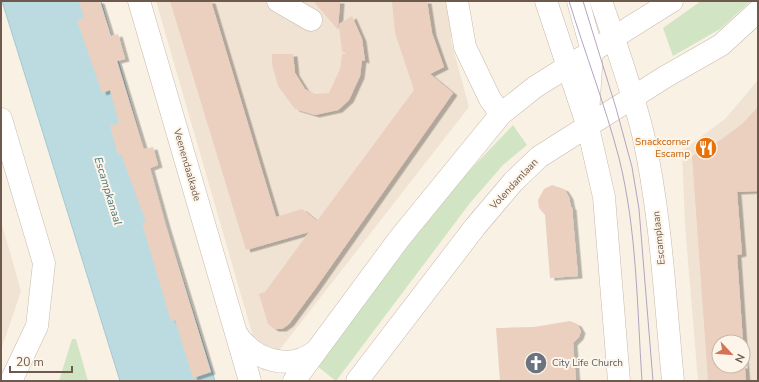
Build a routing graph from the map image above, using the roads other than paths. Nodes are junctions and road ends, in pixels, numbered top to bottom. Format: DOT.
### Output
graph roads {
  1 [pos="138,1"];
  2 [pos="278,1"];
  3 [pos="457,1"];
  4 [pos="546,1"];
  5 [pos="578,1"];
  6 [pos="601,1"];
  7 [pos="672,1"];
  8 [pos="758,12"];
  9 [pos="311,20"];
  10 [pos="614,38"];
  11 [pos="592,51"];
  12 [pos="568,66"];
  13 [pos="633,97"];
  14 [pos="501,114"];
  15 [pos="1,119"];
  16 [pos="588,126"];
  17 [pos="235,330"];
  18 [pos="316,351"];
  19 [pos="298,380"];
  20 [pos="11,381"];
  21 [pos="250,381"];
  22 [pos="357,381"];
  23 [pos="619,381"];
  24 [pos="673,381"];
  1 -- 17 [label="street, Veenendaalkade"];
  2 -- 9 [label="street"];
  3 -- 14 [label="street"];
  4 -- 12 [label="street, Escamplaan"];
  5 -- 11 [label="street, Escamplaan"];
  6 -- 10 [label="street, Escamplaan"];
  7 -- 10 [label="street"];
  8 -- 13 [label="street, Volendamlaan"];
  10 -- 11 [label="street"];
  10 -- 13 [label="street, Escamplaan"];
  11 -- 12 [label="street"];
  11 -- 13 [label="street, Escamplaan"];
  11 -- 16 [label="street, Escamplaan"];
  12 -- 14 [label="street"];
  12 -- 16 [label="street, Escamplaan"];
  13 -- 16 [label="street, Volendamlaan"];
  13 -- 24 [label="street, Escamplaan"];
  14 -- 18 [label="street"];
  15 -- 20 [label="street"];
  16 -- 22 [label="street, Volendamlaan"];
  16 -- 23 [label="street, Escamplaan"];
  17 -- 18 [label="street, Veenendaalkade"];
  17 -- 21 [label="street, Veenendaalkade"];
  18 -- 19 [label="street"];
}
